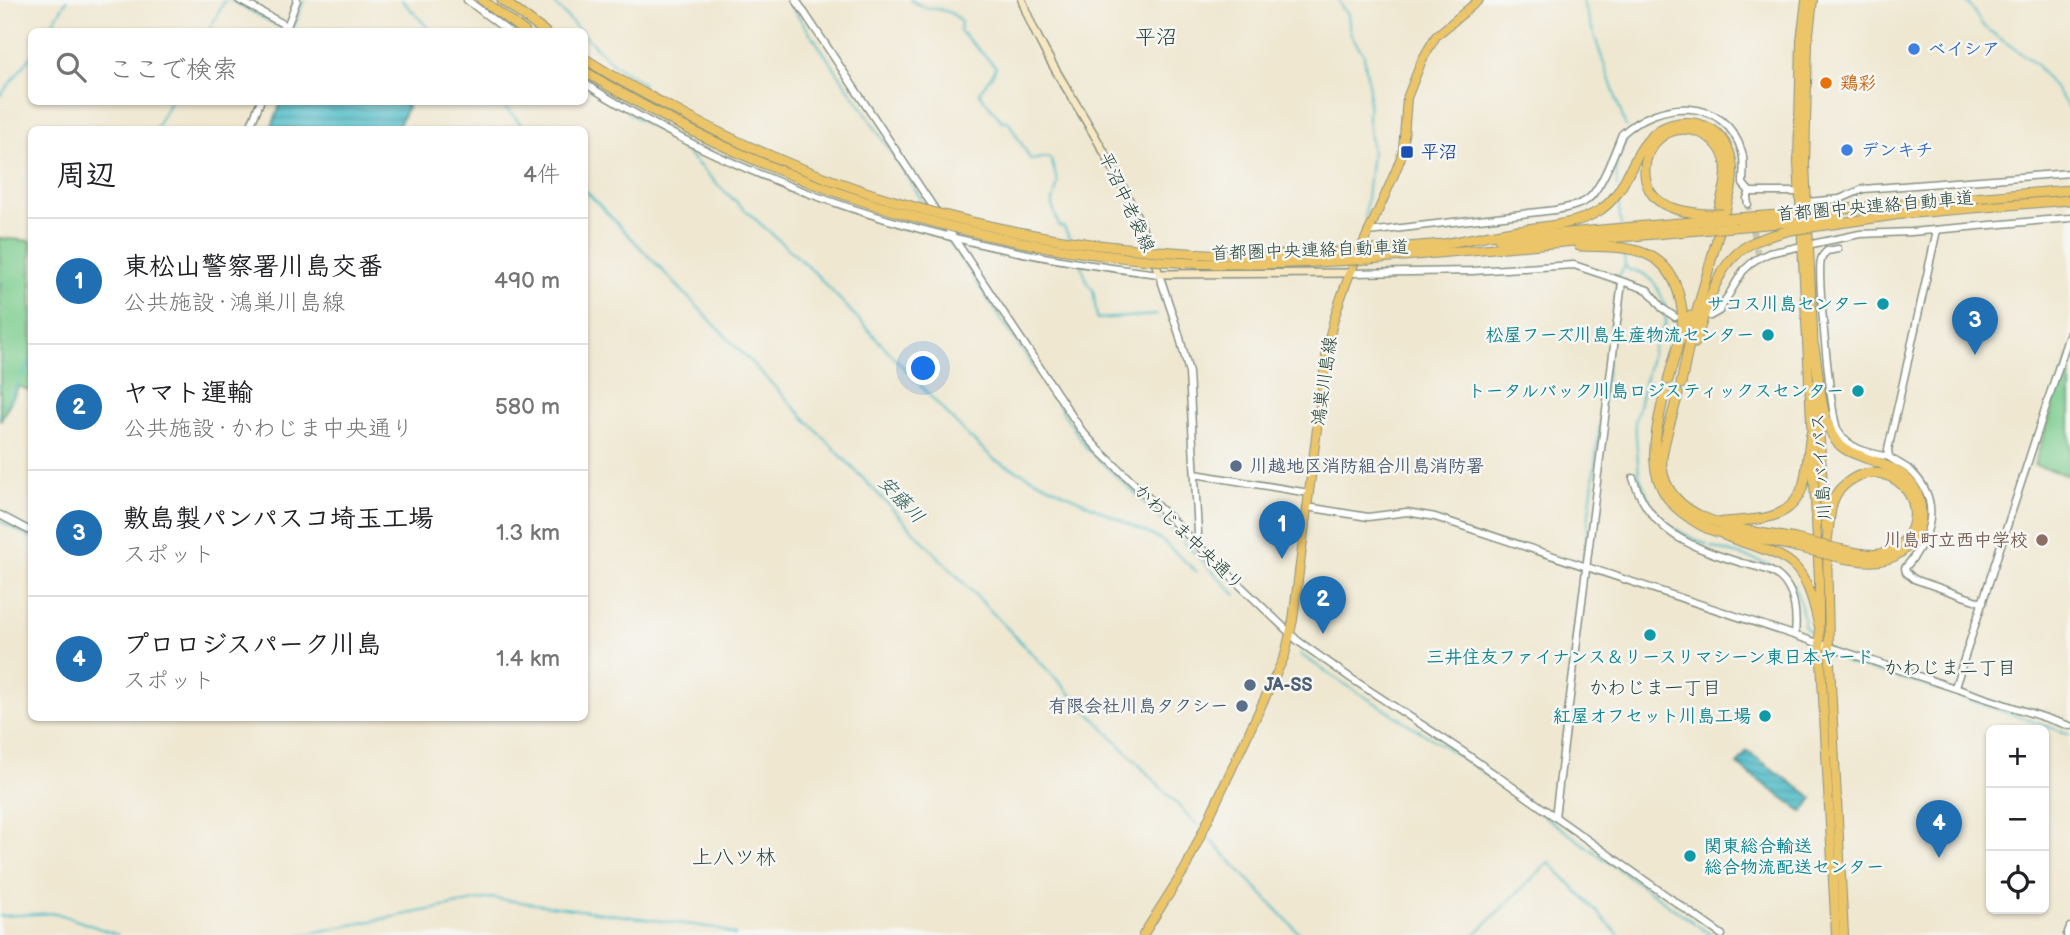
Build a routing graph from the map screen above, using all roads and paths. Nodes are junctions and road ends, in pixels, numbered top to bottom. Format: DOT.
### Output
graph roads {
  1 [pos="239,0"];
  2 [pos="297,0"];
  3 [pos="467,0"];
  4 [pos="482,0"];
  5 [pos="502,0"];
  6 [pos="796,0"];
  7 [pos="1021,0"];
  8 [pos="1479,0"];
  9 [pos="1805,0"];
  10 [pos="1813,0"];
  11 [pos="284,28"];
  12 [pos="286,28"];
  13 [pos="504,28"];
  14 [pos="520,28"];
  15 [pos="540,28"];
  16 [pos="588,60"];
  17 [pos="588,73"];
  18 [pos="588,85"];
  19 [pos="259,105"];
  20 [pos="251,126"];
  21 [pos="2070,173"];
  22 [pos="2070,190"];
  23 [pos="1750,192"];
  24 [pos="1800,192"];
  25 [pos="2070,200"];
  26 [pos="1807,202"];
  27 [pos="1748,204"];
  28 [pos="1901,209"];
  29 [pos="1790,218"];
  30 [pos="2070,218"];
  31 [pos="1735,219"];
  32 [pos="1702,222"];
  33 [pos="1937,230"];
  34 [pos="1368,232"];
  35 [pos="1621,233"];
  36 [pos="957,239"];
  37 [pos="1564,243"];
  38 [pos="1439,245"];
  39 [pos="1805,246"];
  40 [pos="1838,249"];
  41 [pos="1370,255"];
  42 [pos="1351,273"];
  43 [pos="1159,274"];
  44 [pos="1619,281"];
  45 [pos="1710,316"];
  46 [pos="1675,317"];
  47 [pos="2070,332"];
  48 [pos="1678,345"];
  49 [pos="1814,347"];
  50 [pos="1685,370"];
  51 [pos="1668,380"];
  52 [pos="1681,384"];
  53 [pos="1665,391"];
  54 [pos="1678,394"];
  55 [pos="1811,434"];
  56 [pos="1889,457"];
  57 [pos="1195,474"];
  58 [pos="1633,478"];
  59 [pos="1309,493"];
  60 [pos="1307,507"];
  61 [pos="0,515"];
  62 [pos="1717,527"];
  63 [pos="28,530"];
  64 [pos="1827,541"];
  65 [pos="1195,543"];
  66 [pos="1843,554"];
  67 [pos="1587,567"];
  68 [pos="1983,603"];
  69 [pos="1819,625"];
  70 [pos="1290,634"];
  71 [pos="1795,635"];
  72 [pos="1825,644"];
  73 [pos="1955,687"];
  74 [pos="2070,726"];
  75 [pos="1555,817"];
  76 [pos="2070,927"];
  77 [pos="1143,935"];
  78 [pos="1722,935"];
  79 [pos="1836,935"];
  80 [pos="1844,935"];
  81 [pos="2067,935"];
  1 -- 11 [label="street"];
  2 -- 12 [label="street"];
  3 -- 13 [label="street"];
  4 -- 14 [label="highway"];
  5 -- 15 [label="highway"];
  6 -- 36 [label="street, かわじま中央通り"];
  7 -- 43 [label="main road, 平沼中老袋線"];
  8 -- 34 [label="main road, 鴻巣川島線"];
  9 -- 24 [label="main road, 川島バイパス"];
  10 -- 26 [label="main road, 川島バイパス"];
  16 -- 41 [label="highway, 首都圏中央連絡自動車道, bridge"];
  17 -- 41 [label="highway, 首都圏中央連絡自動車道, bridge"];
  18 -- 36 [label="street"];
  19 -- 20 [label="street"];
  21 -- 26 [label="street"];
  22 -- 28 [label="highway, 首都圏中央連絡自動車道"];
  23 -- 24 [label="street"];
  23 -- 27 [label="street"];
  23 -- 34 [label="street"];
  24 -- 39 [label="main road, 川島バイパス"];
  25 -- 28 [label="highway, 首都圏中央連絡自動車道"];
  26 -- 39 [label="main road, 川島バイパス"];
  28 -- 29 [label="highway, bridge"];
  28 -- 29 [label="highway, 首都圏中央連絡自動車道, bridge"];
  29 -- 31 [label="highway, 首都圏中央連絡自動車道"];
  29 -- 31 [label="highway"];
  29 -- 50 [label="highway"];
  30 -- 33 [label="street"];
  31 -- 32 [label="highway, bridge"];
  31 -- 32 [label="highway, 首都圏中央連絡自動車道, bridge"];
  32 -- 35 [label="highway, 首都圏中央連絡自動車道"];
  32 -- 48 [label="highway"];
  33 -- 39 [label="street"];
  33 -- 56 [label="street"];
  34 -- 42 [label="main road, 鴻巣川島線"];
  35 -- 37 [label="highway, 首都圏中央連絡自動車道"];
  35 -- 38 [label="highway, 首都圏中央連絡自動車道"];
  36 -- 43 [label="street"];
  36 -- 65 [label="street, かわじま中央通り"];
  37 -- 41 [label="highway, 首都圏中央連絡自動車道"];
  37 -- 48 [label="highway"];
  38 -- 41 [label="highway, 首都圏中央連絡自動車道"];
  38 -- 50 [label="highway"];
  39 -- 45 [label="street"];
  39 -- 49 [label="main road, 川島バイパス"];
  39 -- 55 [label="main road, 川島バイパス"];
  40 -- 56 [label="street"];
  42 -- 43 [label="main road, 平沼中老袋線"];
  42 -- 44 [label="street"];
  42 -- 59 [label="main road, 鴻巣川島線"];
  43 -- 57 [label="street"];
  44 -- 46 [label="street"];
  44 -- 67 [label="street"];
  47 -- 68 [label="street"];
  48 -- 51 [label="highway"];
  49 -- 64 [label="main road, 川島バイパス"];
  49 -- 66 [label="highway"];
  50 -- 52 [label="highway"];
  53 -- 62 [label="highway"];
  54 -- 62 [label="highway"];
  55 -- 62 [label="highway"];
  55 -- 69 [label="main road, 川島バイパス"];
  56 -- 68 [label="street"];
  57 -- 59 [label="street"];
  57 -- 65 [label="street"];
  58 -- 71 [label="street"];
  59 -- 60 [label="main road, 鴻巣川島線"];
  60 -- 67 [label="street"];
  60 -- 70 [label="main road, 鴻巣川島線"];
  61 -- 63 [label="street"];
  62 -- 66 [label="highway, bridge"];
  62 -- 69 [label="highway"];
  64 -- 66 [label="highway"];
  64 -- 72 [label="main road, 川島バイパス"];
  65 -- 70 [label="street, かわじま中央通り"];
  67 -- 71 [label="street"];
  67 -- 75 [label="street"];
  68 -- 73 [label="street"];
  69 -- 72 [label="main road, 川島バイパス"];
  70 -- 75 [label="street, かわじま中央通り"];
  70 -- 77 [label="main road, 鴻巣川島線"];
  71 -- 72 [label="street"];
  72 -- 73 [label="street"];
  72 -- 79 [label="main road, 川島バイパス"];
  72 -- 80 [label="main road, 川島バイパス"];
  73 -- 74 [label="street"];
  75 -- 78 [label="street, かわじま中央通り"];
  76 -- 81 [label="street"];
}
